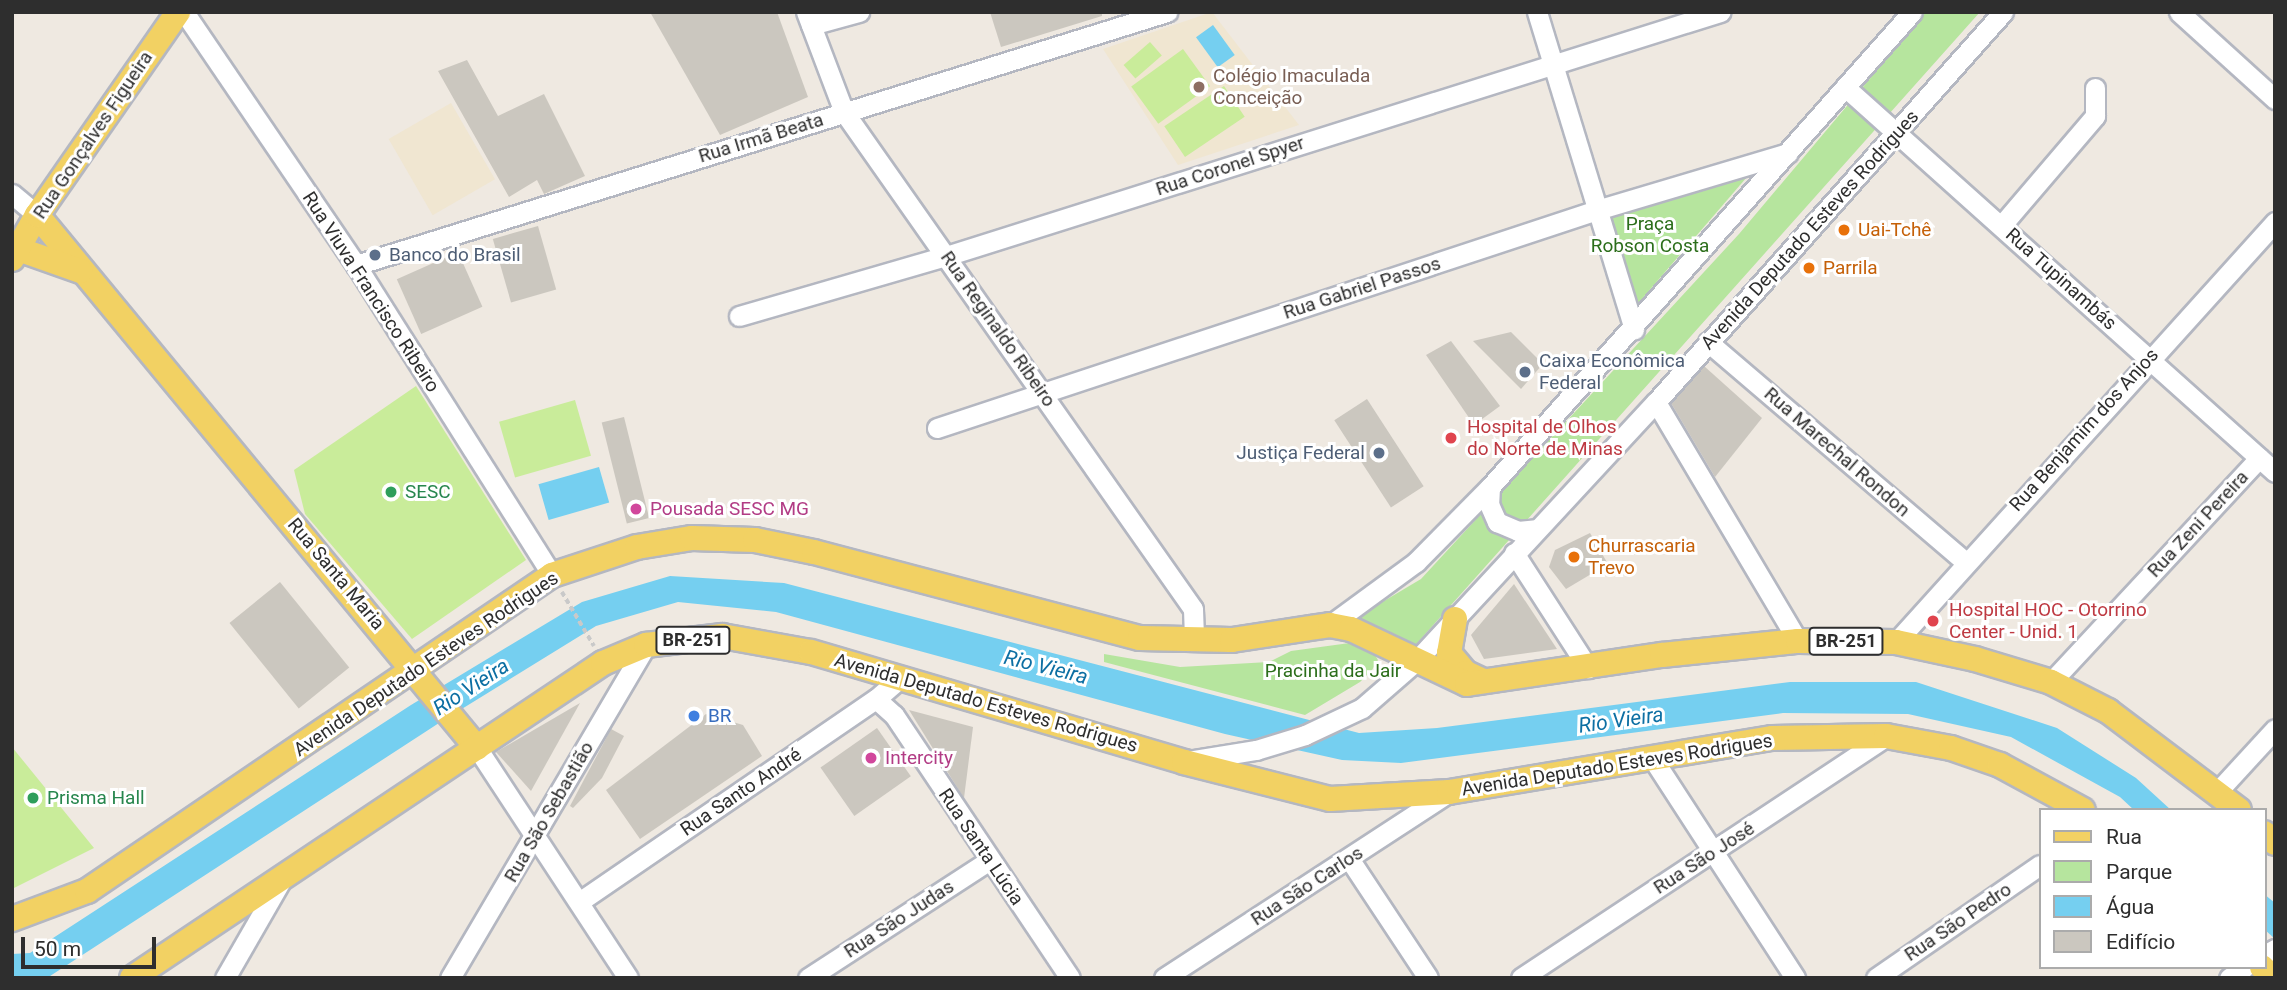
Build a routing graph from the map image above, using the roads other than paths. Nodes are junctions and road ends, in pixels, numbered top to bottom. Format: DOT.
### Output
graph roads {
  1 [pos="178,12"];
  2 [pos="184,12"];
  3 [pos="859,12"];
  4 [pos="1167,12"];
  5 [pos="1536,12"];
  6 [pos="1720,12"];
  7 [pos="1912,12"];
  8 [pos="2003,12"];
  9 [pos="2179,12"];
  10 [pos="808,18"];
  11 [pos="1553,64"];
  12 [pos="1845,87"];
  13 [pos="2095,88"];
  14 [pos="2275,99"];
  15 [pos="844,112"];
  16 [pos="1898,132"];
  17 [pos="1787,153"];
  18 [pos="12,194"];
  19 [pos="1597,210"];
  20 [pos="37,215"];
  21 [pos="2275,222"];
  22 [pos="2001,226"];
  23 [pos="15,254"];
  24 [pos="946,256"];
  25 [pos="356,265"];
  26 [pos="85,273"];
  27 [pos="739,316"];
  28 [pos="1634,329"];
  29 [pos="1708,342"];
  30 [pos="2148,358"];
  31 [pos="1044,394"];
  32 [pos="1656,402"];
  33 [pos="937,428"];
  34 [pos="2259,458"];
  35 [pos="2275,472"];
  36 [pos="1490,487"];
  37 [pos="1536,529"];
  38 [pos="1514,553"];
  39 [pos="1966,562"];
  40 [pos="557,584"];
  41 [pos="1455,619"];
  42 [pos="1330,625"];
  43 [pos="1194,641"];
  44 [pos="1798,641"];
  45 [pos="1896,642"];
  46 [pos="646,645"];
  47 [pos="1415,662"];
  48 [pos="1588,668"];
  49 [pos="415,669"];
  50 [pos="900,678"];
  51 [pos="2051,682"];
  52 [pos="1488,683"];
  53 [pos="876,699"];
  54 [pos="894,715"];
  55 [pos="2275,729"];
  56 [pos="1886,736"];
  57 [pos="472,740"];
  58 [pos="1651,756"];
  59 [pos="1184,762"];
  60 [pos="2218,791"];
  61 [pos="1449,792"];
  62 [pos="2079,808"];
  63 [pos="2237,808"];
  64 [pos="534,839"];
  65 [pos="1712,853"];
  66 [pos="990,860"];
  67 [pos="1350,860"];
  68 [pos="2038,866"];
  69 [pos="284,876"];
  70 [pos="579,902"];
  71 [pos="12,919"];
  72 [pos="132,978"];
  73 [pos="225,978"];
  74 [pos="450,978"];
  75 [pos="628,978"];
  76 [pos="807,978"];
  77 [pos="1070,978"];
  78 [pos="1164,978"];
  79 [pos="1428,978"];
  80 [pos="1521,978"];
  81 [pos="1795,978"];
  82 [pos="1876,978"];
  1 -- 20 [label="main road, Rua Gonçalves Figueira"];
  2 -- 25 [label="street, Rua Viuva Francisco Ribeiro"];
  3 -- 10 [label="street"];
  4 -- 15 [label="street, Rua Irmã Beata"];
  5 -- 11 [label="street"];
  6 -- 11 [label="street, Rua Coronel Spyer"];
  7 -- 12 [label="street, Avenida Deputado Esteves Rodrigues"];
  8 -- 16 [label="street, Avenida Deputado Esteves Rodrigues"];
  9 -- 14 [label="street"];
  10 -- 15 [label="street, Rua Reginaldo Ribeiro"];
  11 -- 19 [label="street"];
  11 -- 24 [label="street, Rua Coronel Spyer"];
  12 -- 16 [label="street, Rua Tupinambás"];
  12 -- 17 [label="street, Avenida Deputado Esteves Rodrigues"];
  13 -- 22 [label="street"];
  15 -- 24 [label="street, Rua Reginaldo Ribeiro"];
  15 -- 25 [label="street, Rua Irmã Beata"];
  16 -- 22 [label="street, Rua Tupinambás"];
  16 -- 29 [label="street, Avenida Deputado Esteves Rodrigues"];
  17 -- 19 [label="street, Rua Gabriel Passos"];
  17 -- 28 [label="street, Avenida Deputado Esteves Rodrigues"];
  18 -- 20 [label="street, Rua Santa Maria"];
  19 -- 28 [label="street"];
  19 -- 31 [label="street, Rua Gabriel Passos"];
  20 -- 23 [label="main road, Rua Gonçalves Figueira"];
  20 -- 26 [label="main road, Rua Santa Maria"];
  21 -- 30 [label="street, Rua Benjamim dos Anjos"];
  22 -- 30 [label="street, Rua Tupinambás"];
  23 -- 26 [label="main road"];
  24 -- 27 [label="street, Rua Coronel Spyer"];
  24 -- 31 [label="street, Rua Reginaldo Ribeiro"];
  25 -- 40 [label="street, Rua Viuva Francisco Ribeiro"];
  26 -- 49 [label="main road, Rua Santa Maria"];
  28 -- 36 [label="street, Avenida Deputado Esteves Rodrigues"];
  29 -- 32 [label="street, Avenida Deputado Esteves Rodrigues"];
  29 -- 39 [label="street, Rua Marechal Rondon"];
  30 -- 34 [label="street, Rua Tupinambás"];
  30 -- 39 [label="street, Rua Benjamim dos Anjos"];
  31 -- 33 [label="street, Rua Gabriel Passos"];
  31 -- 43 [label="street, Rua Reginaldo Ribeiro"];
  32 -- 37 [label="street, Avenida Deputado Esteves Rodrigues"];
  32 -- 44 [label="street"];
  34 -- 35 [label="street, Rua Tupinambás"];
  34 -- 51 [label="street, Rua Zeni Pereira"];
  36 -- 37 [label="street"];
  36 -- 42 [label="street, Avenida Deputado Esteves Rodrigues"];
  37 -- 38 [label="street, Avenida Deputado Esteves Rodrigues"];
  38 -- 41 [label="street, Avenida Deputado Esteves Rodrigues"];
  38 -- 48 [label="street"];
  39 -- 45 [label="street, Rua Benjamim dos Anjos"];
  40 -- 43 [label="main road, Avenida Deputado Esteves Rodrigues / BR-251"];
  40 -- 49 [label="main road, Avenida Deputado Esteves Rodrigues / BR-251"];
  41 -- 47 [label="street, Avenida Deputado Esteves Rodrigues"];
  41 -- 52 [label="main road"];
  42 -- 43 [label="main road, Avenida Deputado Esteves Rodrigues / BR-251"];
  42 -- 47 [label="main road, Avenida Deputado Esteves Rodrigues / BR-251"];
  44 -- 45 [label="main road, Avenida Deputado Esteves Rodrigues / BR-251"];
  44 -- 48 [label="main road, Avenida Deputado Esteves Rodrigues / BR-251"];
  45 -- 51 [label="main road, Avenida Deputado Esteves Rodrigues / BR-251"];
  46 -- 50 [label="main road, Avenida Deputado Esteves Rodrigues / BR-251"];
  46 -- 57 [label="main road, Avenida Deputado Esteves Rodrigues / BR-251"];
  46 -- 64 [label="street, Rua São Sebastião"];
  47 -- 52 [label="main road, Avenida Deputado Esteves Rodrigues / BR-251"];
  47 -- 59 [label="street, Avenida Deputado Esteves Rodrigues"];
  48 -- 52 [label="main road, Avenida Deputado Esteves Rodrigues / BR-251"];
  49 -- 57 [label="main road, Rua Santa Maria"];
  49 -- 71 [label="main road, Avenida Deputado Esteves Rodrigues / BR-251"];
  50 -- 53 [label="street, Rua Santo André"];
  50 -- 54 [label="street"];
  50 -- 59 [label="main road, Avenida Deputado Esteves Rodrigues / BR-251"];
  51 -- 60 [label="main road, Avenida Deputado Esteves Rodrigues / BR-251"];
  53 -- 54 [label="street, Rua Santa Lúcia"];
  53 -- 70 [label="street, Rua Santo André"];
  54 -- 66 [label="street, Rua Santa Lúcia"];
  55 -- 60 [label="street"];
  56 -- 58 [label="main road, Avenida Deputado Esteves Rodrigues / BR-251"];
  56 -- 62 [label="main road, Avenida Deputado Esteves Rodrigues / BR-251"];
  56 -- 65 [label="street, Rua São José"];
  57 -- 64 [label="street, Rua Santa Maria"];
  57 -- 69 [label="main road, Avenida Deputado Esteves Rodrigues / BR-251"];
  58 -- 61 [label="main road, Avenida Deputado Esteves Rodrigues / BR-251"];
  58 -- 65 [label="street"];
  59 -- 61 [label="main road, Avenida Deputado Esteves Rodrigues / BR-251"];
  60 -- 63 [label="main road, Avenida Deputado Esteves Rodrigues / BR-251"];
  61 -- 67 [label="street, Rua São Carlos"];
  64 -- 70 [label="street, Rua Santa Maria"];
  64 -- 74 [label="street, Rua São Sebastião"];
  65 -- 80 [label="street, Rua São José"];
  65 -- 81 [label="street"];
  66 -- 76 [label="street, Rua São Judas"];
  66 -- 77 [label="street, Rua Santa Lúcia"];
  67 -- 78 [label="street, Rua São Carlos"];
  67 -- 79 [label="street"];
  68 -- 82 [label="street, Rua São Pedro"];
  69 -- 72 [label="main road, Avenida Deputado Esteves Rodrigues / BR-251"];
  69 -- 73 [label="street"];
  70 -- 75 [label="street, Rua Santa Maria"];
}
